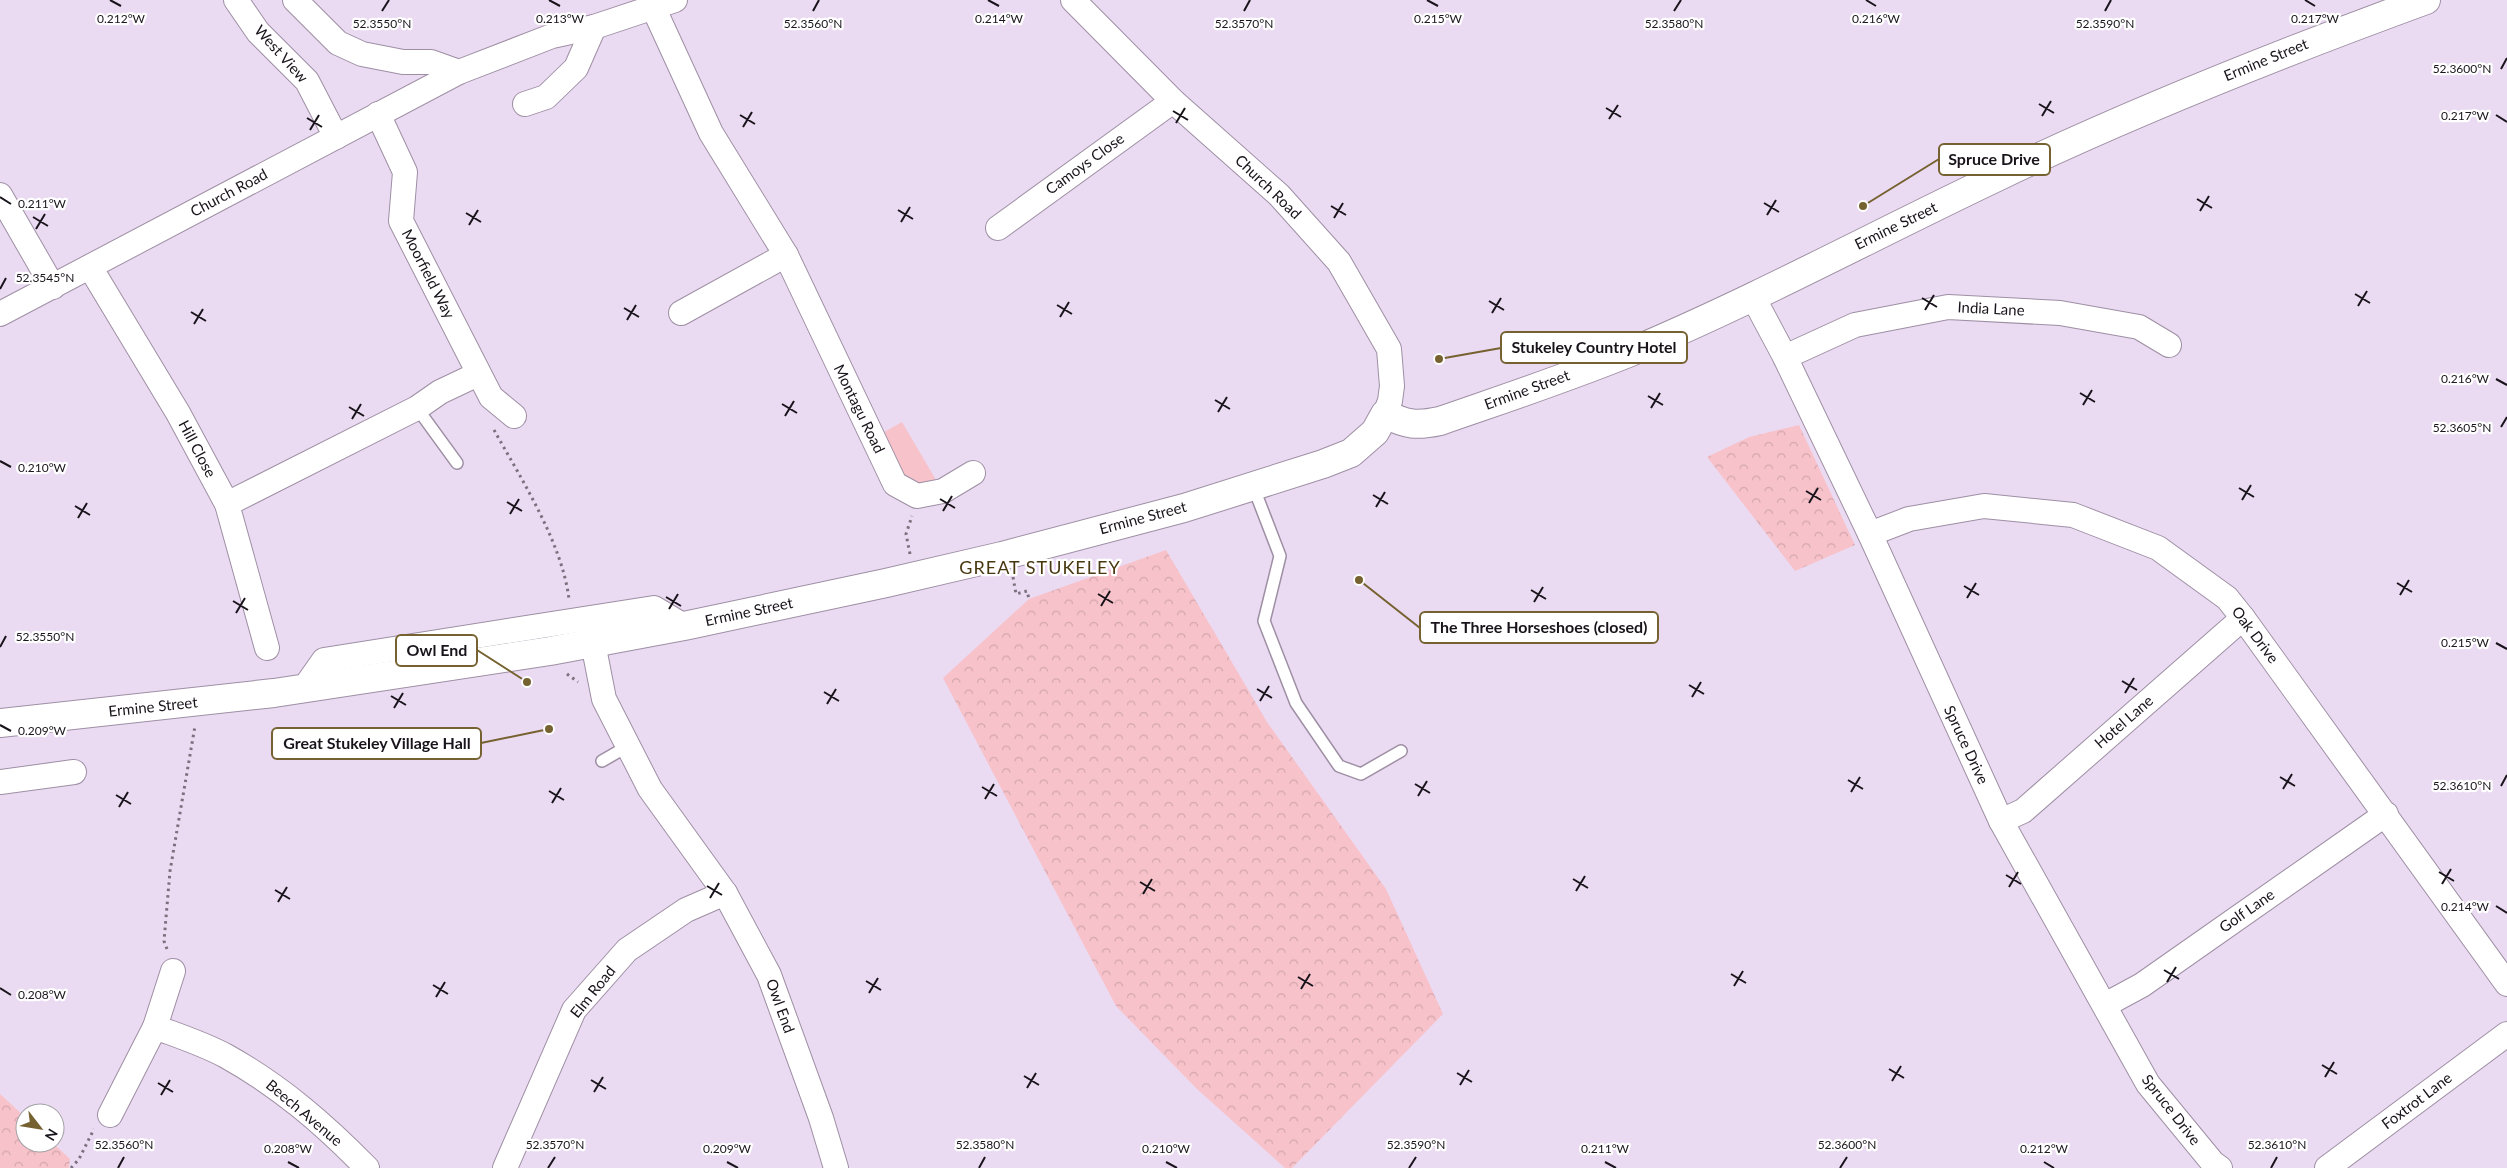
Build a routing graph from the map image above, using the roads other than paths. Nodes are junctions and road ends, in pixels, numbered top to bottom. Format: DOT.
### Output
graph roads {
  1 [pos="236,0"];
  2 [pos="295,0"];
  3 [pos="1073,0"];
  4 [pos="2426,0"];
  5 [pos="664,4"];
  6 [pos="594,27"];
  7 [pos="459,72"];
  8 [pos="1173,101"];
  9 [pos="525,104"];
  10 [pos="378,114"];
  11 [pos="336,137"];
  12 [pos="0,195"];
  13 [pos="998,228"];
  14 [pos="786,255"];
  15 [pos="90,267"];
  16 [pos="53,287"];
  17 [pos="1753,297"];
  18 [pos="681,312"];
  19 [pos="0,314"];
  20 [pos="2169,345"];
  21 [pos="1785,358"];
  22 [pos="478,374"];
  23 [pos="417,408"];
  24 [pos="1386,414"];
  25 [pos="514,416"];
  26 [pos="457,463"];
  27 [pos="974,473"];
  28 [pos="1253,486"];
  29 [pos="227,504"];
  30 [pos="1870,534"];
  31 [pos="2243,618"];
  32 [pos="684,626"];
  33 [pos="593,644"];
  34 [pos="267,648"];
  35 [pos="304,687"];
  36 [pos="0,723"];
  37 [pos="628,746"];
  38 [pos="1400,751"];
  39 [pos="602,761"];
  40 [pos="74,772"];
  41 [pos="0,782"];
  42 [pos="2386,814"];
  43 [pos="2001,821"];
  44 [pos="725,892"];
  45 [pos="173,971"];
  46 [pos="2507,984"];
  47 [pos="2105,1005"];
  48 [pos="155,1027"];
  49 [pos="2507,1034"];
  50 [pos="110,1115"];
  51 [pos="366,1168"];
  52 [pos="505,1168"];
  53 [pos="836,1168"];
  54 [pos="2220,1168"];
  55 [pos="2327,1168"];
  1 -- 11 [label="street, West View"];
  2 -- 7 [label="street"];
  3 -- 8 [label="street, Church Road"];
  4 -- 17 [label="street, Ermine Street"];
  5 -- 6 [label="street, Church Road"];
  5 -- 14 [label="street, Montagu Road"];
  6 -- 7 [label="street, Church Road"];
  6 -- 9 [label="street"];
  7 -- 10 [label="street, Church Road"];
  8 -- 13 [label="street, Camoys Close"];
  8 -- 24 [label="street, Church Road"];
  10 -- 11 [label="street, Church Road"];
  10 -- 22 [label="street, Moorfield Way"];
  11 -- 15 [label="street, Church Road"];
  12 -- 16 [label="street"];
  14 -- 18 [label="street"];
  14 -- 27 [label="street, Montagu Road"];
  15 -- 16 [label="street, Church Road"];
  15 -- 29 [label="street, Hill Close"];
  16 -- 19 [label="street, Church Road"];
  17 -- 21 [label="street, Spruce Drive"];
  17 -- 24 [label="street, Ermine Street"];
  20 -- 21 [label="street, India Lane"];
  21 -- 30 [label="street, Spruce Drive"];
  22 -- 23 [label="street"];
  22 -- 25 [label="street, Moorfield Way"];
  23 -- 26 [label="lane"];
  23 -- 29 [label="street"];
  24 -- 28 [label="street, Ermine Street"];
  28 -- 32 [label="street, Ermine Street"];
  28 -- 38 [label="lane"];
  29 -- 34 [label="street, Hill Close"];
  30 -- 31 [label="street, Oak Drive"];
  30 -- 43 [label="street, Spruce Drive"];
  31 -- 42 [label="street, Oak Drive"];
  31 -- 43 [label="street, Hotel Lane"];
  32 -- 33 [label="street, Ermine Street"];
  32 -- 35 [label="street, Ermine Street"];
  33 -- 35 [label="street, Ermine Street"];
  33 -- 37 [label="street, Owl End"];
  35 -- 36 [label="street, Ermine Street"];
  37 -- 39 [label="lane"];
  37 -- 44 [label="street, Owl End"];
  40 -- 41 [label="street"];
  42 -- 46 [label="street, Oak Drive"];
  42 -- 47 [label="street, Golf Lane"];
  43 -- 47 [label="street, Spruce Drive"];
  44 -- 52 [label="street, Elm Road"];
  44 -- 53 [label="street, Owl End"];
  45 -- 48 [label="street"];
  47 -- 54 [label="street, Spruce Drive"];
  48 -- 50 [label="street"];
  48 -- 51 [label="street, Beech Avenue"];
  49 -- 55 [label="street, Foxtrot Lane"];
}
